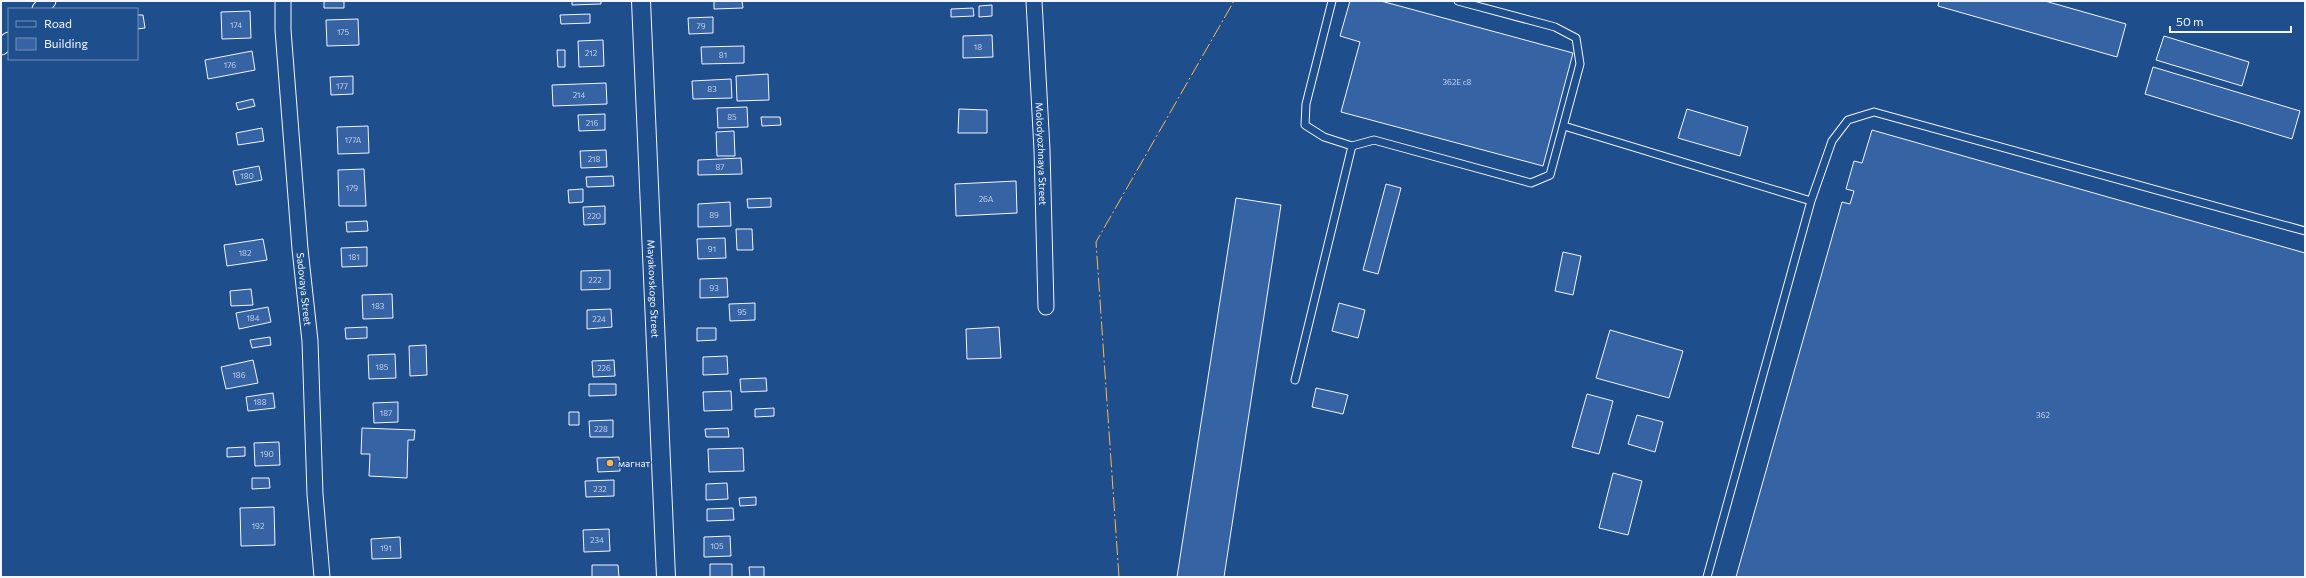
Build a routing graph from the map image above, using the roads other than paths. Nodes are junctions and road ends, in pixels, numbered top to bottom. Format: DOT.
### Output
graph roads {
  1 [pos="283,1"];
  2 [pos="641,1"];
  3 [pos="1034,1"];
  4 [pos="1332,1"];
  5 [pos="1458,1"];
  6 [pos="1564,126"];
  7 [pos="1352,146"];
  8 [pos="1812,201"];
  9 [pos="2305,231"];
  10 [pos="1046,307"];
  11 [pos="1295,380"];
  12 [pos="322,577"];
  13 [pos="666,577"];
  14 [pos="1707,577"];
  1 -- 12 [label="street, Sadovaya Street"];
  2 -- 13 [label="street, Mayakovskogo Street"];
  3 -- 10 [label="street, Molodyozhnaya Street"];
  4 -- 7 [label="lane"];
  5 -- 6 [label="lane"];
  6 -- 7 [label="lane"];
  6 -- 8 [label="lane"];
  7 -- 11 [label="lane"];
  8 -- 9 [label="lane"];
  8 -- 14 [label="lane"];
}
